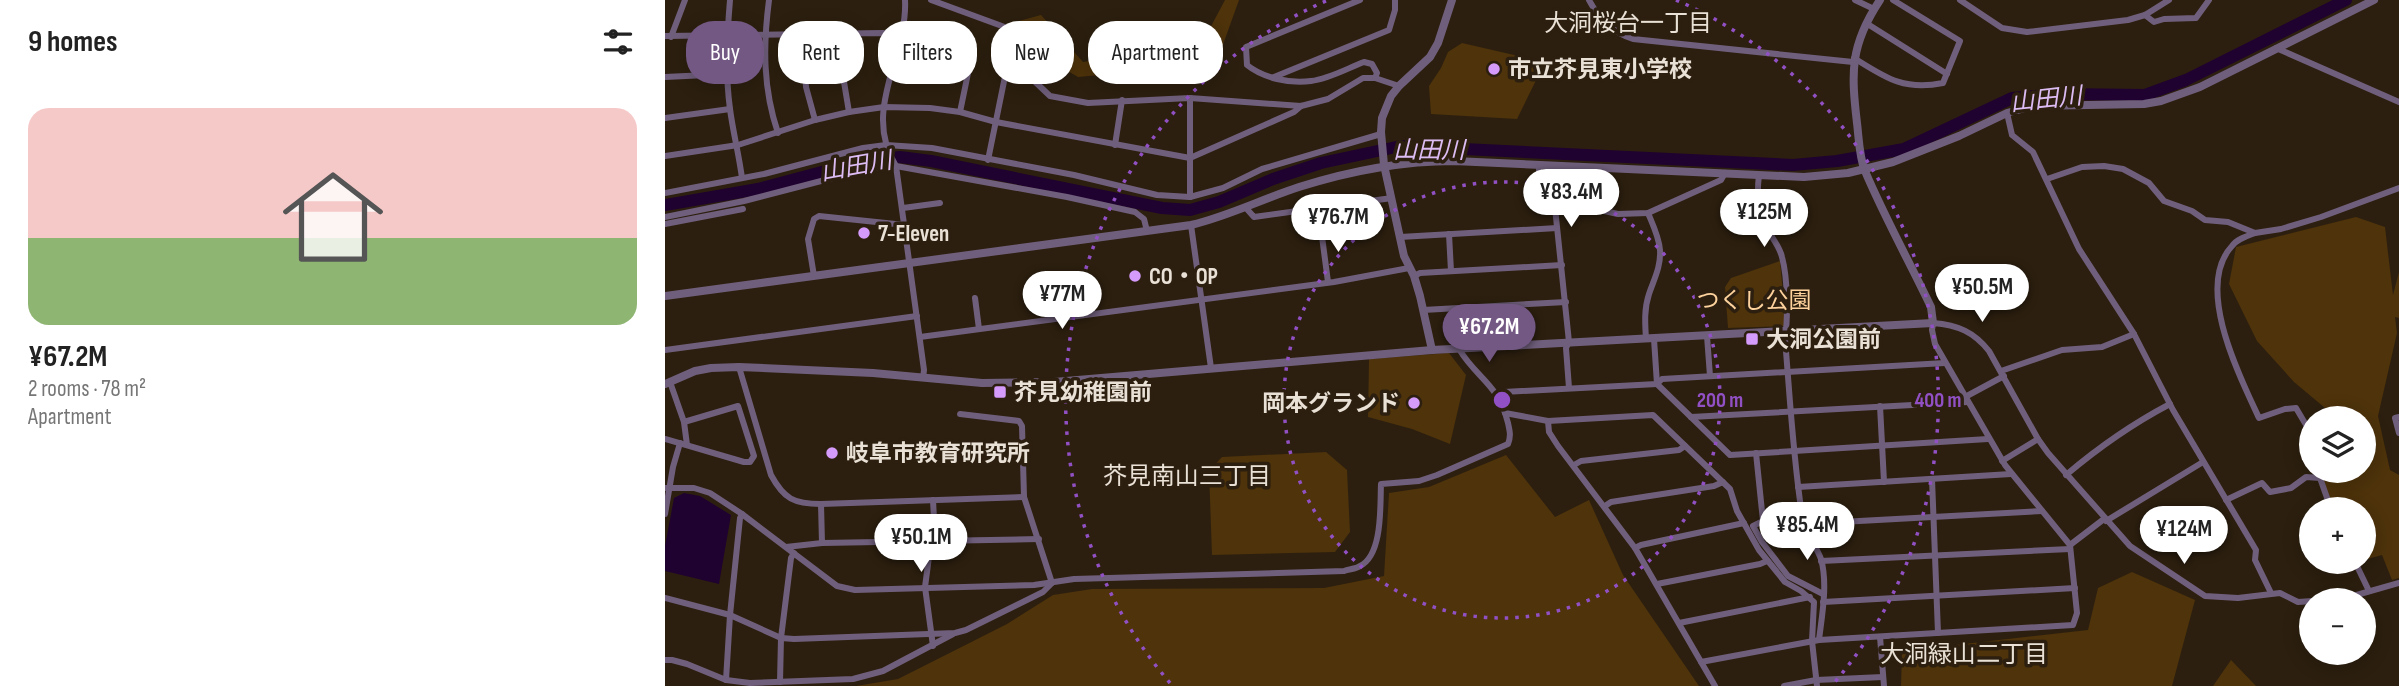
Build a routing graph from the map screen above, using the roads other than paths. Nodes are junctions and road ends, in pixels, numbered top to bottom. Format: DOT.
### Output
graph roads {
  1 [pos="685,0"];
  2 [pos="730,0"];
  3 [pos="769,0"];
  4 [pos="905,0"];
  5 [pos="930,0"];
  6 [pos="1360,0"];
  7 [pos="1395,0"];
  8 [pos="1452,0"];
  9 [pos="1589,0"];
  10 [pos="1855,0"];
  11 [pos="1880,0"];
  12 [pos="1893,0"];
  13 [pos="1960,0"];
  14 [pos="2169,0"];
  15 [pos="2209,0"];
  16 [pos="2374,0"];
  17 [pos="1874,9"];
  18 [pos="2145,15"];
  19 [pos="728,21"];
  20 [pos="903,21"];
  21 [pos="991,22"];
  22 [pos="1866,23"];
  23 [pos="765,36"];
  24 [pos="778,36"];
  25 [pos="668,37"];
  26 [pos="686,37"];
  27 [pos="2276,48"];
  28 [pos="1854,60"];
  29 [pos="1947,74"];
  30 [pos="686,77"];
  31 [pos="665,78"];
  32 [pos="1272,78"];
  33 [pos="1375,78"];
  34 [pos="729,84"];
  35 [pos="806,84"];
  36 [pos="844,84"];
  37 [pos="887,84"];
  38 [pos="966,84"];
  39 [pos="1004,84"];
  40 [pos="1037,84"];
  41 [pos="1399,86"];
  42 [pos="1190,98"];
  43 [pos="1122,100"];
  44 [pos="2399,102"];
  45 [pos="1301,106"];
  46 [pos="884,107"];
  47 [pos="730,109"];
  48 [pos="849,112"];
  49 [pos="960,112"];
  50 [pos="2007,113"];
  51 [pos="665,118"];
  52 [pos="815,120"];
  53 [pos="996,122"];
  54 [pos="778,133"];
  55 [pos="1381,138"];
  56 [pos="738,145"];
  57 [pos="1115,145"];
  58 [pos="887,148"];
  59 [pos="665,156"];
  60 [pos="1190,158"];
  61 [pos="988,160"];
  62 [pos="1384,161"];
  63 [pos="895,164"];
  64 [pos="1539,164"];
  65 [pos="1864,165"];
  66 [pos="1725,173"];
  67 [pos="1759,175"];
  68 [pos="742,178"];
  69 [pos="2047,179"];
  70 [pos="2399,188"];
  71 [pos="1556,190"];
  72 [pos="665,193"];
  73 [pos="1190,197"];
  74 [pos="1392,198"];
  75 [pos="940,203"];
  76 [pos="902,208"];
  77 [pos="1246,208"];
  78 [pos="743,209"];
  79 [pos="1648,213"];
  80 [pos="665,217"];
  81 [pos="665,224"];
  82 [pos="905,225"];
  83 [pos="1191,225"];
  84 [pos="1557,228"];
  85 [pos="1321,229"];
  86 [pos="1147,231"];
  87 [pos="2255,233"];
  88 [pos="1450,234"];
  89 [pos="1400,237"];
  90 [pos="910,263"];
  91 [pos="1562,265"];
  92 [pos="1451,271"];
  93 [pos="1412,272"];
  94 [pos="814,276"];
  95 [pos="1328,282"];
  96 [pos="665,296"];
  97 [pos="975,299"];
  98 [pos="1201,299"];
  99 [pos="1566,302"];
  100 [pos="1423,310"];
  101 [pos="917,316"];
  102 [pos="1933,323"];
  103 [pos="979,329"];
  104 [pos="1787,331"];
  105 [pos="2134,334"];
  106 [pos="1707,335"];
  107 [pos="920,337"];
  108 [pos="1650,339"];
  109 [pos="1569,342"];
  110 [pos="1459,349"];
  111 [pos="665,350"];
  112 [pos="1432,350"];
  113 [pos="1945,363"];
  114 [pos="739,367"];
  115 [pos="1211,368"];
  116 [pos="1788,372"];
  117 [pos="2002,374"];
  118 [pos="1710,376"];
  119 [pos="923,378"];
  120 [pos="668,383"];
  121 [pos="1657,384"];
  122 [pos="1569,388"];
  123 [pos="1497,394"];
  124 [pos="1966,399"];
  125 [pos="2170,404"];
  126 [pos="1880,406"];
  127 [pos="1791,411"];
  128 [pos="1505,413"];
  129 [pos="2299,413"];
  130 [pos="960,414"];
  131 [pos="1691,417"];
  132 [pos="2399,417"];
  133 [pos="1548,421"];
  134 [pos="684,422"];
  135 [pos="2399,433"];
  136 [pos="665,439"];
  137 [pos="1988,439"];
  138 [pos="2038,439"];
  139 [pos="683,444"];
  140 [pos="1882,445"];
  141 [pos="1685,446"];
  142 [pos="1795,450"];
  143 [pos="1756,453"];
  144 [pos="2001,461"];
  145 [pos="2203,462"];
  146 [pos="1574,465"];
  147 [pos="2011,474"];
  148 [pos="2066,475"];
  149 [pos="1933,479"];
  150 [pos="1723,482"];
  151 [pos="1884,482"];
  152 [pos="2299,482"];
  153 [pos="1798,487"];
  154 [pos="667,489"];
  155 [pos="1024,497"];
  156 [pos="933,500"];
  157 [pos="2226,500"];
  158 [pos="821,504"];
  159 [pos="1605,506"];
  160 [pos="2042,511"];
  161 [pos="665,514"];
  162 [pos="742,514"];
  163 [pos="1934,517"];
  164 [pos="2105,520"];
  165 [pos="1744,523"];
  166 [pos="1804,524"];
  167 [pos="1039,539"];
  168 [pos="931,542"];
  169 [pos="823,543"];
  170 [pos="786,547"];
  171 [pos="2070,547"];
  172 [pos="1635,548"];
  173 [pos="794,553"];
  174 [pos="1935,556"];
  175 [pos="1767,561"];
  176 [pos="1821,561"];
  177 [pos="1052,583"];
  178 [pos="2399,583"];
  179 [pos="1657,584"];
  180 [pos="925,587"];
  181 [pos="2075,588"];
  182 [pos="2376,589"];
  183 [pos="2271,593"];
  184 [pos="1937,596"];
  185 [pos="1810,597"];
  186 [pos="665,598"];
  187 [pos="1823,598"];
  188 [pos="2299,602"];
  189 [pos="730,615"];
  190 [pos="1679,623"];
  191 [pos="955,633"];
  192 [pos="1938,633"];
  193 [pos="932,634"];
  194 [pos="1880,637"];
  195 [pos="781,638"];
  196 [pos="1816,640"];
  197 [pos="933,646"];
  198 [pos="665,660"];
  199 [pos="1701,662"];
  200 [pos="1883,677"];
  201 [pos="726,680"];
  202 [pos="780,682"];
  203 [pos="1817,683"];
  204 [pos="1715,686"];
  205 [pos="1784,686"];
  206 [pos="1884,686"];
  1 -- 25 [label="street"];
  2 -- 19 [label="street"];
  3 -- 23 [label="street"];
  4 -- 20 [label="street"];
  5 -- 21 [label="street"];
  6 -- 32 [label="street"];
  7 -- 32 [label="street"];
  8 -- 41 [label="street"];
  9 -- 28 [label="street"];
  10 -- 17 [label="street"];
  11 -- 17 [label="street"];
  12 -- 29 [label="street"];
  13 -- 18 [label="street"];
  14 -- 18 [label="street"];
  15 -- 18 [label="street"];
  16 -- 27 [label="street"];
  17 -- 22 [label="street"];
  22 -- 28 [label="street"];
  22 -- 29 [label="street"];
  23 -- 24 [label="street"];
  23 -- 54 [label="street"];
  25 -- 26 [label="street"];
  27 -- 44 [label="street"];
  27 -- 50 [label="street"];
  28 -- 29 [label="street"];
  28 -- 65 [label="street"];
  30 -- 31 [label="street"];
  32 -- 33 [label="street"];
  33 -- 41 [label="street"];
  33 -- 45 [label="street"];
  34 -- 47 [label="street"];
  35 -- 52 [label="street"];
  36 -- 48 [label="street"];
  37 -- 46 [label="street"];
  38 -- 49 [label="street"];
  39 -- 53 [label="street"];
  40 -- 43 [label="street"];
  41 -- 55 [label="street"];
  42 -- 43 [label="street"];
  42 -- 45 [label="street"];
  42 -- 60 [label="street"];
  43 -- 57 [label="street"];
  45 -- 60 [label="street"];
  46 -- 48 [label="street"];
  46 -- 49 [label="street"];
  46 -- 58 [label="street"];
  47 -- 51 [label="street"];
  47 -- 56 [label="street"];
  48 -- 52 [label="street"];
  49 -- 53 [label="street"];
  50 -- 65 [label="street"];
  50 -- 69 [label="street"];
  52 -- 54 [label="street"];
  53 -- 57 [label="street"];
  53 -- 61 [label="street"];
  54 -- 56 [label="street"];
  55 -- 62 [label="street"];
  55 -- 73 [label="street"];
  56 -- 59 [label="street"];
  56 -- 68 [label="street"];
  57 -- 60 [label="street"];
  58 -- 61 [label="street"];
  58 -- 63 [label="street"];
  58 -- 68 [label="street"];
  60 -- 73 [label="street"];
  61 -- 73 [label="street"];
  62 -- 64 [label="street"];
  62 -- 74 [label="street"];
  62 -- 77 [label="street"];
  63 -- 76 [label="street"];
  63 -- 80 [label="street"];
  63 -- 86 [label="street"];
  64 -- 66 [label="street"];
  64 -- 71 [label="street"];
  65 -- 67 [label="street"];
  65 -- 102 [label="street"];
  66 -- 67 [label="street"];
  66 -- 79 [label="street"];
  67 -- 104 [label="street"];
  68 -- 72 [label="street"];
  69 -- 87 [label="street"];
  69 -- 105 [label="street"];
  70 -- 87 [label="street"];
  71 -- 79 [label="street"];
  71 -- 84 [label="street"];
  74 -- 77 [label="street"];
  74 -- 89 [label="street"];
  75 -- 76 [label="street"];
  76 -- 82 [label="street"];
  77 -- 83 [label="street"];
  78 -- 81 [label="street"];
  79 -- 108 [label="street"];
  82 -- 90 [label="street"];
  82 -- 94 [label="street"];
  83 -- 86 [label="street"];
  83 -- 98 [label="street"];
  84 -- 88 [label="street"];
  84 -- 91 [label="street"];
  85 -- 95 [label="street"];
  86 -- 90 [label="street"];
  87 -- 129 [label="street"];
  88 -- 89 [label="street"];
  88 -- 92 [label="street"];
  89 -- 93 [label="street"];
  90 -- 94 [label="street"];
  90 -- 101 [label="street"];
  91 -- 92 [label="street"];
  91 -- 99 [label="street"];
  92 -- 93 [label="street"];
  93 -- 95 [label="street"];
  93 -- 100 [label="street"];
  94 -- 96 [label="street"];
  95 -- 98 [label="street"];
  97 -- 103 [label="street"];
  98 -- 103 [label="street"];
  98 -- 115 [label="street"];
  99 -- 100 [label="street"];
  99 -- 109 [label="street"];
  100 -- 112 [label="street"];
  101 -- 107 [label="street"];
  101 -- 111 [label="street"];
  102 -- 104 [label="street"];
  102 -- 113 [label="street"];
  102 -- 117 [label="street"];
  103 -- 107 [label="street"];
  104 -- 106 [label="street"];
  104 -- 116 [label="street"];
  105 -- 117 [label="street"];
  105 -- 125 [label="street"];
  106 -- 108 [label="street"];
  106 -- 118 [label="street"];
  107 -- 119 [label="street"];
  108 -- 109 [label="street"];
  108 -- 121 [label="street"];
  109 -- 110 [label="street"];
  109 -- 122 [label="street"];
  110 -- 112 [label="street"];
  110 -- 123 [label="street"];
  112 -- 115 [label="street"];
  113 -- 116 [label="street"];
  113 -- 124 [label="street"];
  114 -- 119 [label="street"];
  114 -- 120 [label="street"];
  114 -- 158 [label="street"];
  115 -- 119 [label="street"];
  116 -- 118 [label="street"];
  116 -- 127 [label="street"];
  117 -- 124 [label="street"];
  117 -- 138 [label="street"];
  118 -- 121 [label="street"];
  120 -- 134 [label="street"];
  121 -- 122 [label="street"];
  121 -- 131 [label="street"];
  122 -- 123 [label="street"];
  123 -- 128 [label="street"];
  124 -- 126 [label="street"];
  124 -- 137 [label="street"];
  125 -- 145 [label="street"];
  125 -- 148 [label="street"];
  126 -- 127 [label="street"];
  126 -- 140 [label="street"];
  127 -- 131 [label="street"];
  127 -- 142 [label="street"];
  128 -- 133 [label="street"];
  128 -- 177 [label="street"];
  130 -- 155 [label="street"];
  131 -- 143 [label="street"];
  132 -- 135 [label="street"];
  133 -- 141 [label="street"];
  133 -- 146 [label="street"];
  134 -- 139 [label="street"];
  134 -- 139 [label="street"];
  136 -- 139 [label="street"];
  137 -- 140 [label="street"];
  137 -- 144 [label="street"];
  138 -- 144 [label="street"];
  138 -- 148 [label="street"];
  139 -- 154 [label="street"];
  140 -- 142 [label="street"];
  140 -- 151 [label="street"];
  141 -- 146 [label="street"];
  141 -- 150 [label="street"];
  142 -- 143 [label="street"];
  142 -- 153 [label="street"];
  143 -- 187 [label="street"];
  144 -- 147 [label="street"];
  145 -- 157 [label="street"];
  145 -- 164 [label="street"];
  146 -- 159 [label="street"];
  147 -- 149 [label="street"];
  147 -- 160 [label="street"];
  148 -- 164 [label="street"];
  149 -- 151 [label="street"];
  149 -- 163 [label="street"];
  150 -- 159 [label="street"];
  150 -- 165 [label="street"];
  151 -- 153 [label="street"];
  152 -- 157 [label="street"];
  153 -- 166 [label="street"];
  154 -- 161 [label="street"];
  154 -- 162 [label="street"];
  155 -- 156 [label="street"];
  155 -- 167 [label="street"];
  156 -- 158 [label="street"];
  156 -- 168 [label="street"];
  157 -- 183 [label="street"];
  158 -- 169 [label="street"];
  159 -- 172 [label="street"];
  160 -- 163 [label="street"];
  160 -- 171 [label="street"];
  162 -- 170 [label="street"];
  162 -- 189 [label="street"];
  163 -- 166 [label="street"];
  163 -- 174 [label="street"];
  164 -- 171 [label="street"];
  164 -- 183 [label="street"];
  165 -- 172 [label="street"];
  165 -- 175 [label="street"];
  166 -- 176 [label="street"];
  167 -- 168 [label="street"];
  167 -- 177 [label="street"];
  168 -- 169 [label="street"];
  168 -- 180 [label="street"];
  169 -- 170 [label="street"];
  170 -- 173 [label="street"];
  171 -- 174 [label="street"];
  171 -- 181 [label="street"];
  172 -- 179 [label="street"];
  173 -- 180 [label="street"];
  173 -- 195 [label="street"];
  174 -- 176 [label="street"];
  174 -- 184 [label="street"];
  175 -- 179 [label="street"];
  175 -- 185 [label="street"];
  176 -- 187 [label="street"];
  177 -- 180 [label="street"];
  177 -- 191 [label="street"];
  178 -- 182 [label="street"];
  179 -- 190 [label="street"];
  180 -- 193 [label="street"];
  181 -- 184 [label="street"];
  181 -- 192 [label="street"];
  183 -- 188 [label="street"];
  184 -- 187 [label="street"];
  184 -- 192 [label="street"];
  185 -- 190 [label="street"];
  185 -- 196 [label="street"];
  186 -- 189 [label="street"];
  187 -- 196 [label="street"];
  189 -- 195 [label="street"];
  189 -- 201 [label="street"];
  190 -- 199 [label="street"];
  191 -- 193 [label="street"];
  191 -- 197 [label="street"];
  192 -- 194 [label="street"];
  193 -- 195 [label="street"];
  193 -- 197 [label="street"];
  194 -- 196 [label="street"];
  194 -- 200 [label="street"];
  195 -- 202 [label="street"];
  196 -- 199 [label="street"];
  196 -- 203 [label="street"];
  197 -- 202 [label="street"];
  198 -- 201 [label="street"];
  199 -- 204 [label="street"];
  200 -- 203 [label="street"];
  200 -- 206 [label="street"];
  201 -- 202 [label="street"];
  203 -- 205 [label="street"];
}
